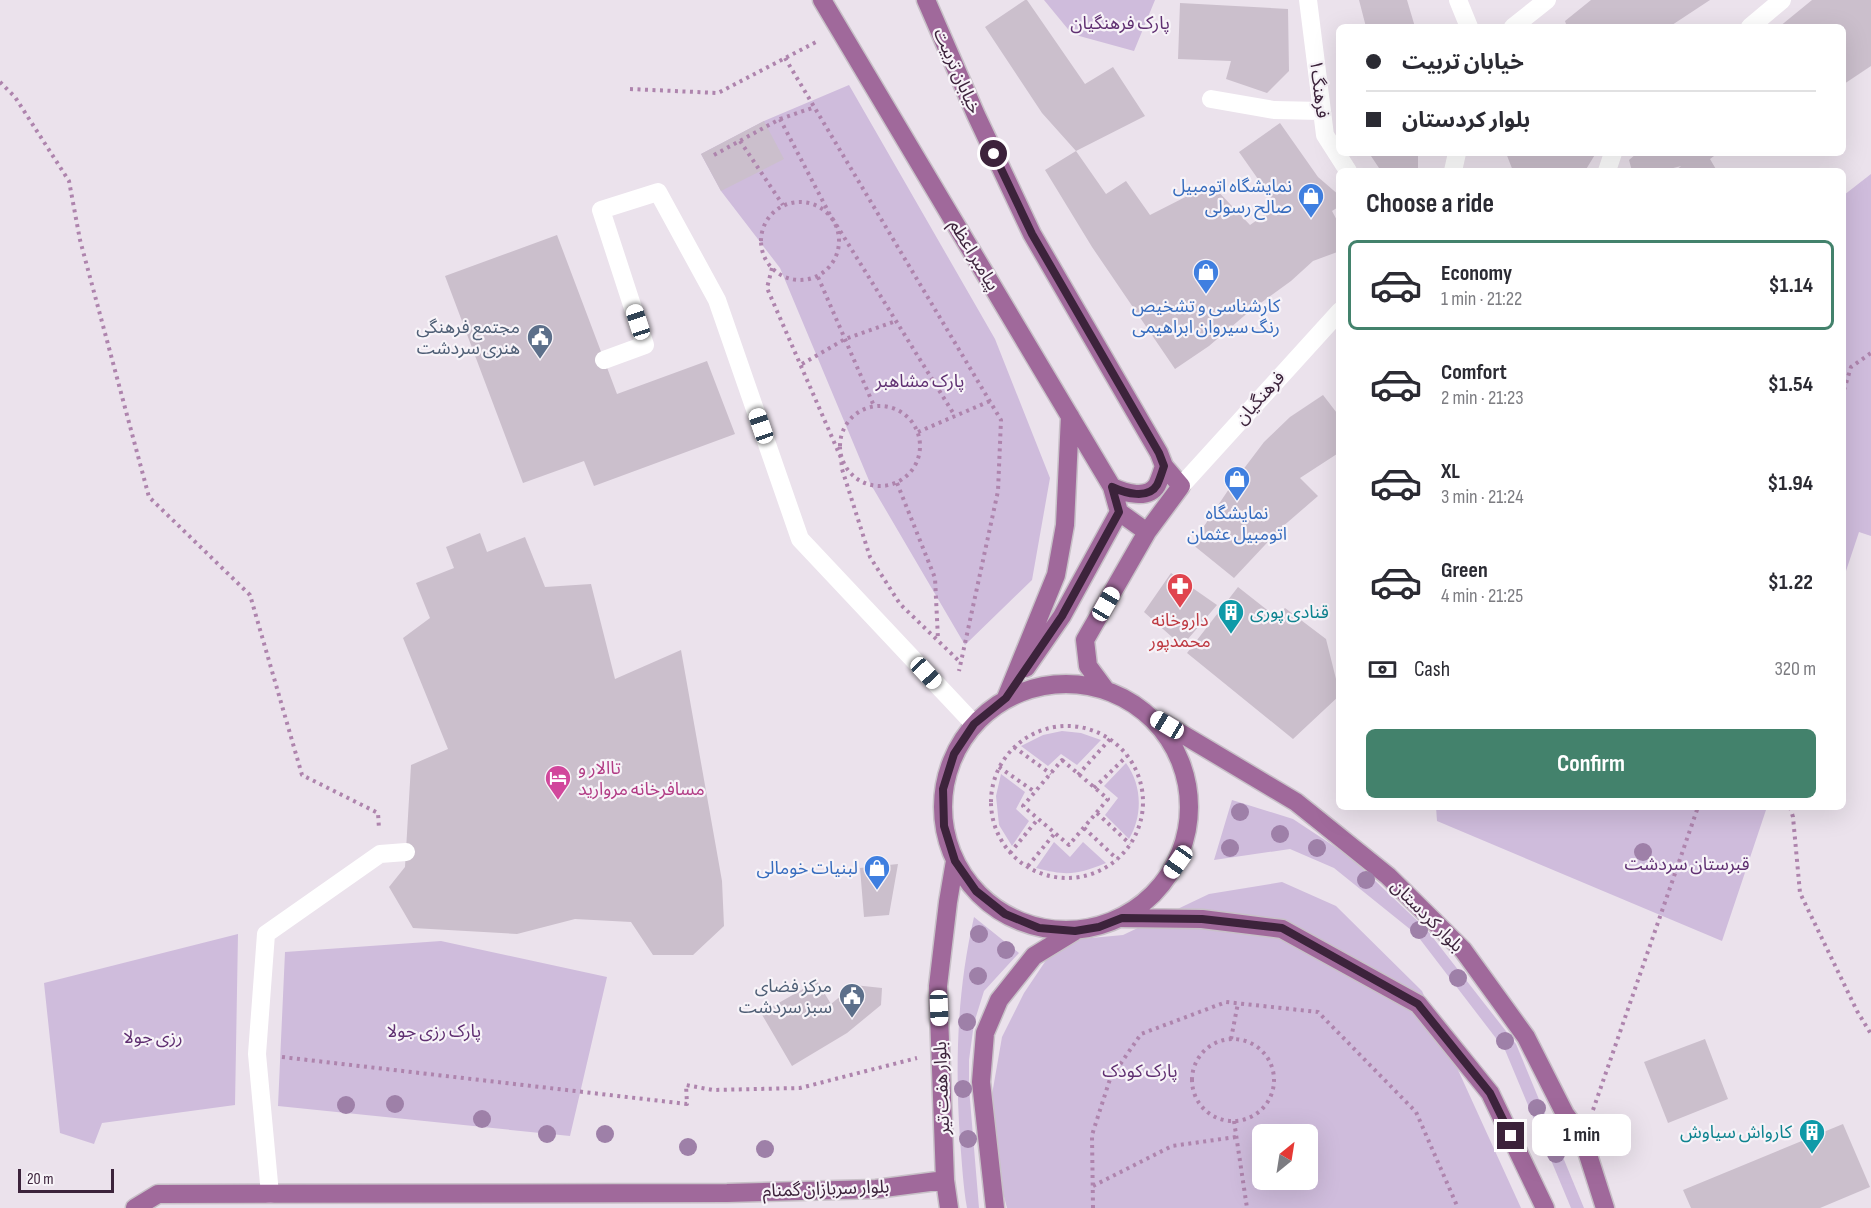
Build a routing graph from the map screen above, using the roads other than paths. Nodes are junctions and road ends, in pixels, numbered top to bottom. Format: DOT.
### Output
graph roads {
  1 [pos="822,0"];
  2 [pos="926,0"];
  3 [pos="1308,0"];
  4 [pos="1458,0"];
  5 [pos="1547,0"];
  6 [pos="1782,0"];
  7 [pos="1468,24"];
  8 [pos="1517,24"];
  9 [pos="1754,24"];
  10 [pos="1211,99"];
  11 [pos="1322,111"];
  12 [pos="1336,152"];
  13 [pos="1336,315"];
  14 [pos="604,360"];
  15 [pos="1070,416"];
  16 [pos="1164,466"];
  17 [pos="1181,486"];
  18 [pos="1112,487"];
  19 [pos="1119,512"];
  20 [pos="1147,532"];
  21 [pos="1105,688"];
  22 [pos="1006,698"];
  23 [pos="1149,714"];
  24 [pos="974,724"];
  25 [pos="405,852"];
  26 [pos="955,861"];
  27 [pos="1122,918"];
  28 [pos="1075,931"];
  29 [pos="945,1180"];
  30 [pos="270,1194"];
  31 [pos="135,1208"];
  32 [pos="949,1208"];
  33 [pos="995,1208"];
  34 [pos="1545,1208"];
  35 [pos="1605,1208"];
  1 -- 15 [label="main road, پیامبر اعظم"];
  2 -- 16 [label="main road, خیابان تربیت"];
  3 -- 11 [label="street, فرهنگ۱"];
  4 -- 7 [label="street"];
  5 -- 8 [label="street"];
  6 -- 9 [label="street"];
  10 -- 11 [label="street"];
  11 -- 12 [label="street, فرهنگ۱"];
  13 -- 17 [label="street, فرهنگیان"];
  14 -- 24 [label="street"];
  15 -- 18 [label="main road, پیامبر اعظم"];
  15 -- 22 [label="main road"];
  16 -- 17 [label="main road, خیابان تربیت"];
  16 -- 18 [label="main road"];
  17 -- 20 [label="main road"];
  18 -- 19 [label="main road, پیامبر اعظم"];
  19 -- 20 [label="main road"];
  19 -- 22 [label="main road"];
  20 -- 21 [label="main road"];
  21 -- 22 [label="main road"];
  21 -- 23 [label="main road"];
  22 -- 24 [label="main road"];
  23 -- 27 [label="main road"];
  23 -- 35 [label="main road, بلوار کردستان"];
  24 -- 26 [label="main road"];
  25 -- 30 [label="street"];
  26 -- 28 [label="main road"];
  26 -- 29 [label="main road, بلوار هفت تیر"];
  27 -- 28 [label="main road"];
  27 -- 34 [label="main road"];
  28 -- 33 [label="main road"];
  29 -- 30 [label="main road, بلوار سربازان گمنام"];
  29 -- 32 [label="main road, بلوار هفت تیر"];
  30 -- 31 [label="main road, بلوار سربازان گمنام"];
}
